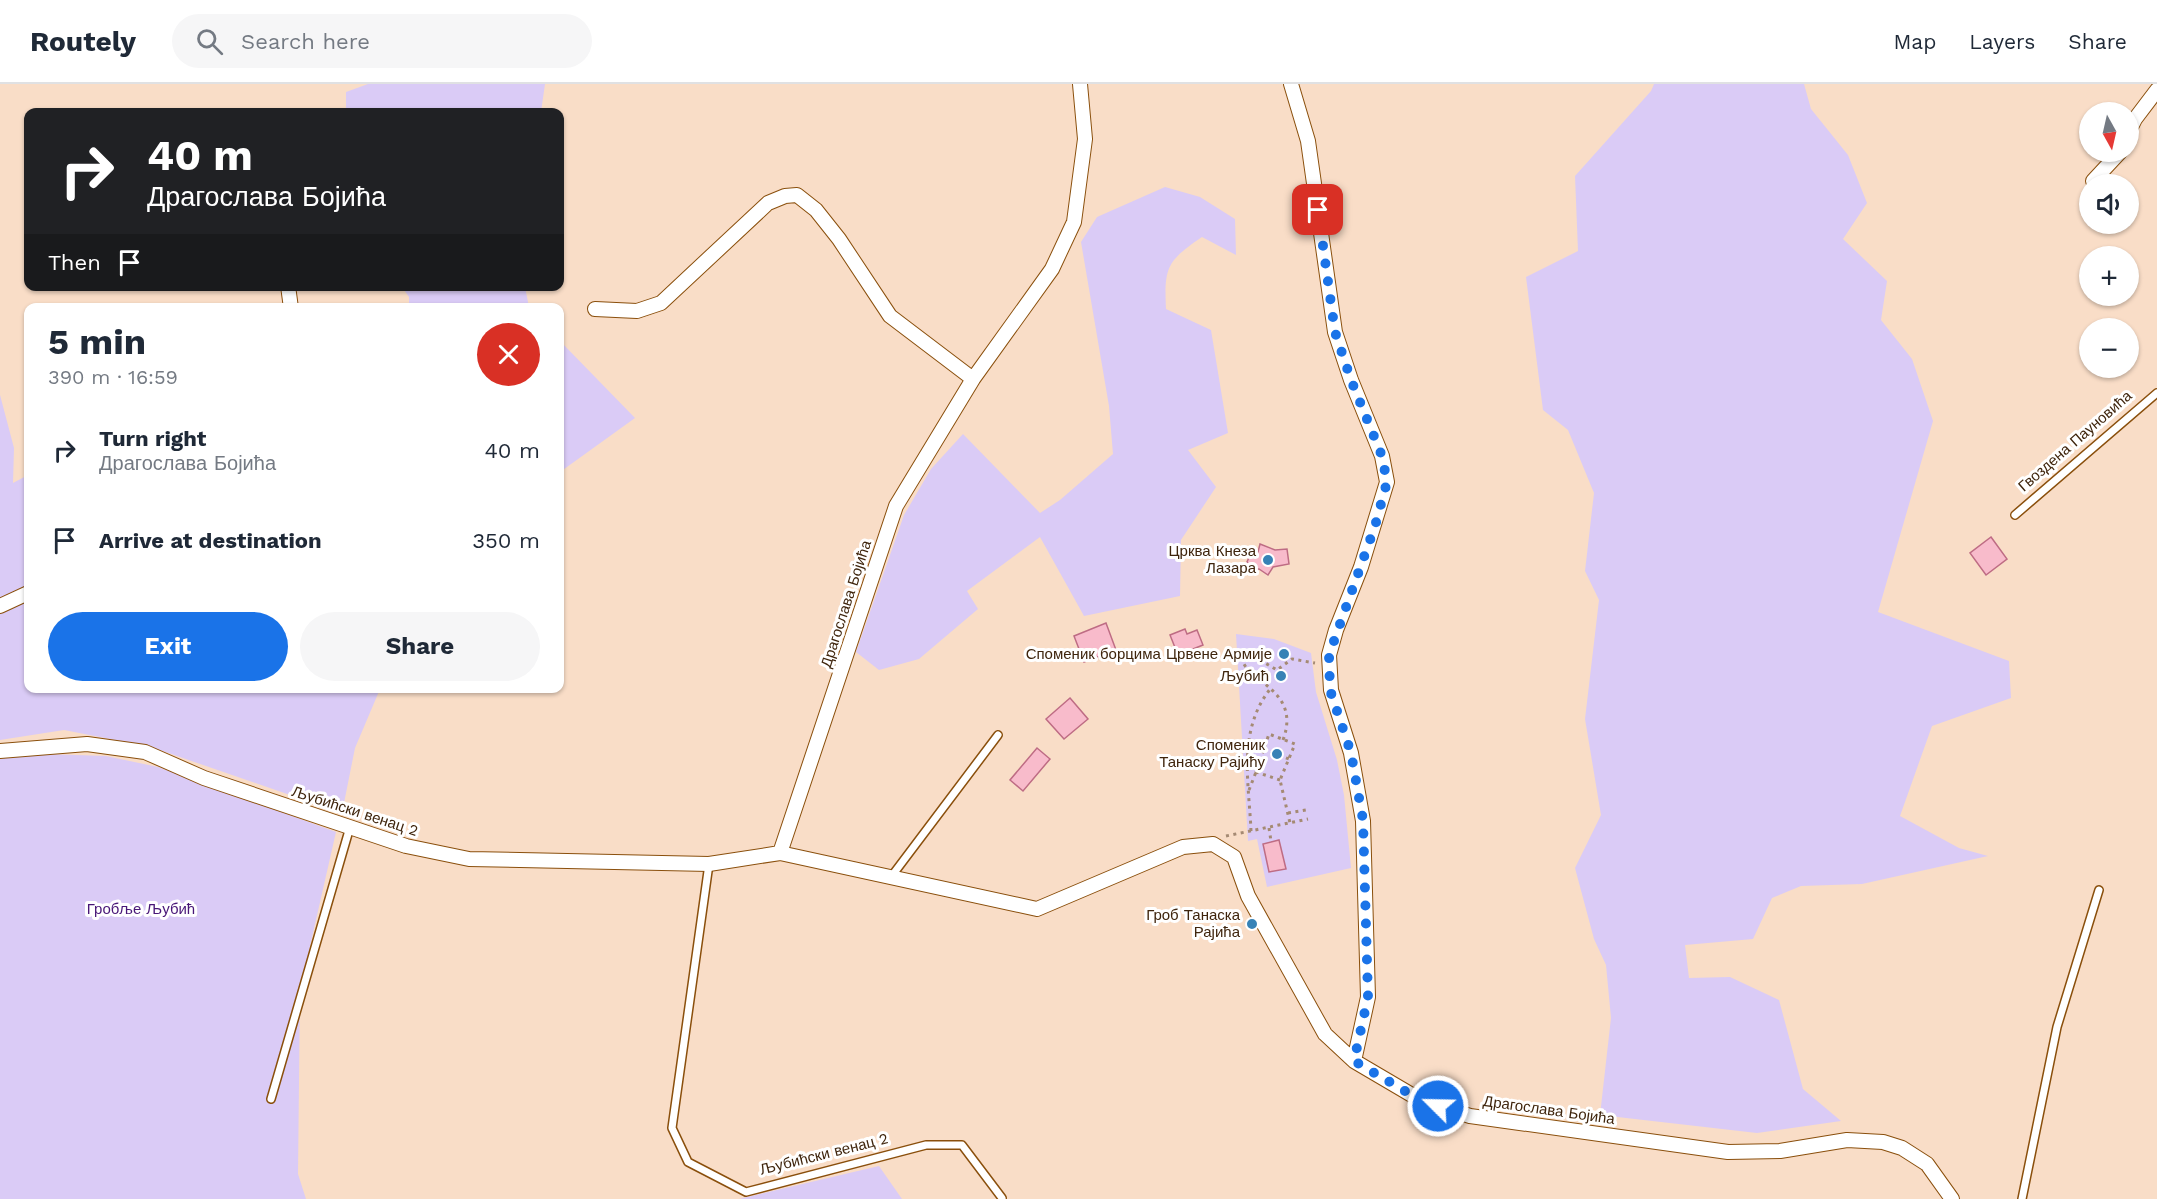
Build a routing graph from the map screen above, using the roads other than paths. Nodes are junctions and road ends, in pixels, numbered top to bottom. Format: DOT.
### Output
graph roads {
  1 [pos="1080,84"];
  2 [pos="1291,84"];
  3 [pos="2157,90"];
  4 [pos="2139,115"];
  5 [pos="2111,162"];
  6 [pos="2100,174"];
  7 [pos="595,309"];
  8 [pos="974,379"];
  9 [pos="2157,393"];
  10 [pos="2015,515"];
  11 [pos="24,595"];
  12 [pos="0,606"];
  13 [pos="998,735"];
  14 [pos="0,751"];
  15 [pos="350,827"];
  16 [pos="1213,844"];
  17 [pos="780,853"];
  18 [pos="709,864"];
  19 [pos="891,877"];
  20 [pos="2099,890"];
  21 [pos="1354,1061"];
  22 [pos="271,1099"];
  23 [pos="1002,1198"];
  24 [pos="1952,1199"];
  25 [pos="2022,1199"];
  1 -- 8 [label="street, Драгослава Бојића"];
  2 -- 21 [label="street"];
  3 -- 4 [label="street"];
  5 -- 6 [label="street"];
  7 -- 8 [label="street"];
  8 -- 17 [label="street, Драгослава Бојића"];
  9 -- 10 [label="lane, Гвоздена Пауновића"];
  11 -- 12 [label="street"];
  13 -- 19 [label="lane"];
  14 -- 15 [label="street, Љубићски венац 2"];
  15 -- 18 [label="street, Љубићски венац 2"];
  15 -- 22 [label="lane"];
  16 -- 19 [label="street, Љубићски венац 2"];
  16 -- 21 [label="street, Драгослава Бојића"];
  17 -- 18 [label="street, Љубићски венац 2"];
  17 -- 19 [label="street, Љубићски венац 2"];
  18 -- 23 [label="lane, Љубићски венац 2"];
  20 -- 25 [label="lane"];
  21 -- 24 [label="street, Драгослава Бојића"];
}
